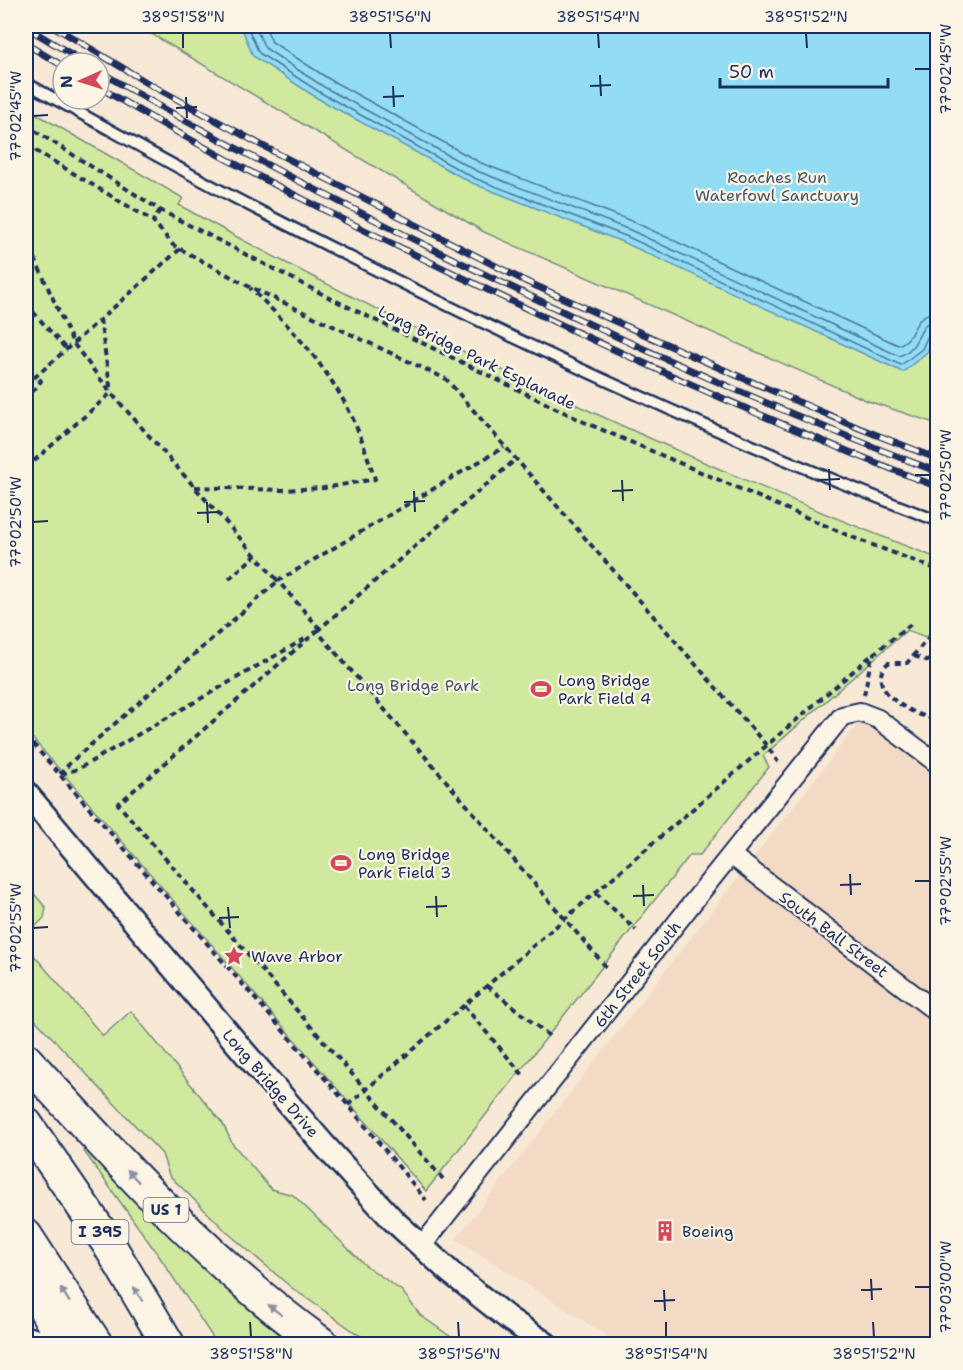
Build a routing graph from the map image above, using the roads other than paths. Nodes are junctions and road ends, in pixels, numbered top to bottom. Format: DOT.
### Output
graph roads {
  1 [pos="36,26"];
  2 [pos="26,33"];
  3 [pos="26,83"];
  4 [pos="938,521"];
  5 [pos="938,764"];
  6 [pos="26,793"];
  7 [pos="731,855"];
  8 [pos="938,1013"];
  9 [pos="26,1060"];
  10 [pos="26,1124"];
  11 [pos="26,1236"];
  12 [pos="421,1247"];
  13 [pos="26,1276"];
  14 [pos="26,1342"];
  15 [pos="30,1344"];
  16 [pos="65,1344"];
  17 [pos="96,1344"];
  18 [pos="168,1344"];
  19 [pos="322,1344"];
  20 [pos="546,1344"];
  1 -- 2 [label="lane"];
  3 -- 4 [label="lane"];
  5 -- 7 [label="street, 6th Street South"];
  6 -- 12 [label="street, Long Bridge Drive"];
  7 -- 8 [label="street, South Ball Street"];
  7 -- 12 [label="street, 6th Street South"];
  19 -- 9 [label="highway, US 1, one-way"];
  18 -- 10 [label="highway, I 395, one-way"];
  17 -- 11 [label="highway, one-way"];
  12 -- 20 [label="street, Long Bridge Drive"];
  13 -- 16 [label="highway"];
  14 -- 15 [label="highway"];
}
